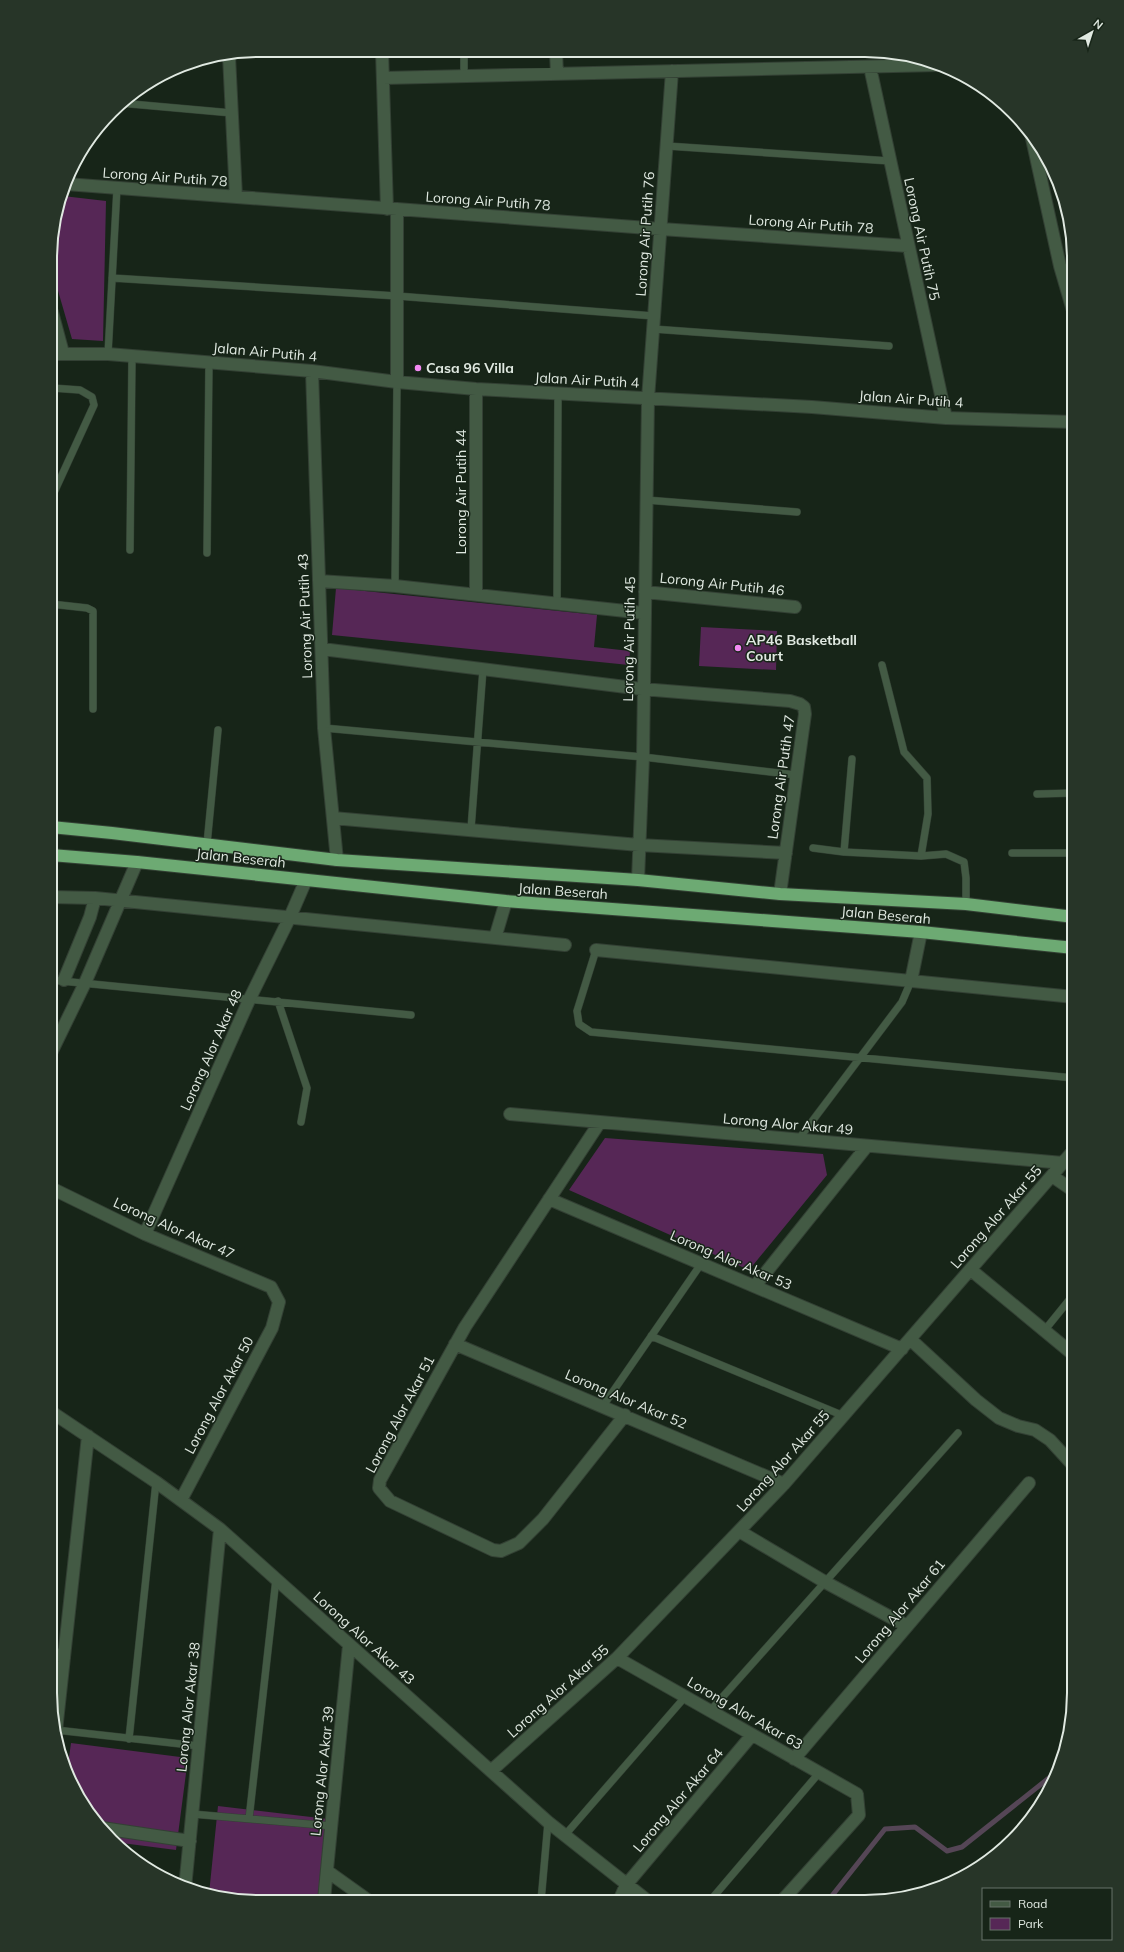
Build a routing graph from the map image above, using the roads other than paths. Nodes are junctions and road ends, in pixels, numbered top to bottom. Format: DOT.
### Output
graph roads {
  1 [pos="382,57"];
  2 [pos="464,57"];
  3 [pos="556,57"];
  4 [pos="229,60"];
  5 [pos="922,65"];
  6 [pos="870,67"];
  7 [pos="672,71"];
  8 [pos="556,74"];
  9 [pos="464,76"];
  10 [pos="383,78"];
  11 [pos="130,104"];
  12 [pos="232,113"];
  13 [pos="667,146"];
  14 [pos="1034,149"];
  15 [pos="890,162"];
  16 [pos="71,184"];
  17 [pos="117,188"];
  18 [pos="236,197"];
  19 [pos="392,209"];
  20 [pos="661,229"];
  21 [pos="908,246"];
  22 [pos="112,278"];
  23 [pos="1067,290"];
  24 [pos="397,296"];
  25 [pos="654,316"];
  26 [pos="654,329"];
  27 [pos="889,346"];
  28 [pos="57,354"];
  29 [pos="108,354"];
  30 [pos="132,356"];
  31 [pos="209,362"];
  32 [pos="312,371"];
  33 [pos="397,382"];
  34 [pos="57,388"];
  35 [pos="476,390"];
  36 [pos="558,394"];
  37 [pos="648,399"];
  38 [pos="946,418"];
  39 [pos="1067,422"];
  40 [pos="57,487"];
  41 [pos="646,500"];
  42 [pos="798,512"];
  43 [pos="130,550"];
  44 [pos="207,553"];
  45 [pos="319,582"];
  46 [pos="395,586"];
  47 [pos="645,592"];
  48 [pos="476,594"];
  49 [pos="557,603"];
  50 [pos="57,605"];
  51 [pos="796,607"];
  52 [pos="644,613"];
  53 [pos="322,649"];
  54 [pos="882,665"];
  55 [pos="483,669"];
  56 [pos="642,689"];
  57 [pos="93,709"];
  58 [pos="324,728"];
  59 [pos="218,730"];
  60 [pos="479,742"];
  61 [pos="643,757"];
  62 [pos="852,759"];
  63 [pos="796,775"];
  64 [pos="1067,793"];
  65 [pos="1037,794"];
  66 [pos="332,818"];
  67 [pos="57,828"];
  68 [pos="471,829"];
  69 [pos="207,844"];
  70 [pos="639,845"];
  71 [pos="813,848"];
  72 [pos="844,852"];
  73 [pos="786,853"];
  74 [pos="1012,853"];
  75 [pos="1067,853"];
  76 [pos="57,855"];
  77 [pos="921,856"];
  78 [pos="337,860"];
  79 [pos="137,862"];
  80 [pos="306,880"];
  81 [pos="638,880"];
  82 [pos="780,894"];
  83 [pos="57,896"];
  84 [pos="95,898"];
  85 [pos="120,900"];
  86 [pos="506,901"];
  87 [pos="966,904"];
  88 [pos="1067,916"];
  89 [pos="290,917"];
  90 [pos="921,932"];
  91 [pos="495,938"];
  92 [pos="566,945"];
  93 [pos="1067,947"];
  94 [pos="596,950"];
  95 [pos="57,980"];
  96 [pos="64,980"];
  97 [pos="911,981"];
  98 [pos="84,983"];
  99 [pos="1067,996"];
  100 [pos="250,998"];
  101 [pos="278,1001"];
  102 [pos="411,1015"];
  103 [pos="57,1040"];
  104 [pos="859,1056"];
  105 [pos="1067,1077"];
  106 [pos="510,1114"];
  107 [pos="301,1122"];
  108 [pos="600,1122"];
  109 [pos="798,1140"];
  110 [pos="868,1146"];
  111 [pos="1067,1158"];
  112 [pos="1063,1163"];
  113 [pos="1052,1176"];
  114 [pos="1067,1186"];
  115 [pos="57,1191"];
  116 [pos="549,1199"];
  117 [pos="145,1234"];
  118 [pos="701,1264"];
  119 [pos="970,1270"];
  120 [pos="755,1286"];
  121 [pos="279,1302"];
  122 [pos="1067,1303"];
  123 [pos="1044,1331"];
  124 [pos="651,1336"];
  125 [pos="910,1339"];
  126 [pos="455,1344"];
  127 [pos="902,1349"];
  128 [pos="1067,1349"];
  129 [pos="603,1406"];
  130 [pos="626,1415"];
  131 [pos="57,1416"];
  132 [pos="844,1416"];
  133 [pos="958,1433"];
  134 [pos="88,1436"];
  135 [pos="1067,1459"];
  136 [pos="156,1482"];
  137 [pos="1029,1483"];
  138 [pos="784,1484"];
  139 [pos="181,1500"];
  140 [pos="220,1529"];
  141 [pos="739,1531"];
  142 [pos="276,1579"];
  143 [pos="825,1582"];
  144 [pos="907,1626"];
  145 [pos="349,1645"];
  146 [pos="57,1654"];
  147 [pos="64,1658"];
  148 [pos="617,1658"];
  149 [pos="685,1697"];
  150 [pos="710,1711"];
  151 [pos="58,1713"];
  152 [pos="61,1732"];
  153 [pos="752,1735"];
  154 [pos="129,1739"];
  155 [pos="199,1746"];
  156 [pos="794,1759"];
  157 [pos="492,1770"];
  158 [pos="819,1773"];
  159 [pos="192,1814"];
  160 [pos="249,1819"];
  161 [pos="548,1822"];
  162 [pos="332,1826"];
  163 [pos="110,1829"];
  164 [pos="564,1835"];
  165 [pos="190,1841"];
  166 [pos="327,1871"];
  167 [pos="186,1881"];
  168 [pos="626,1885"];
  169 [pos="325,1895"];
  170 [pos="361,1895"];
  171 [pos="542,1895"];
  172 [pos="622,1895"];
  173 [pos="640,1895"];
  174 [pos="715,1895"];
  175 [pos="786,1895"];
  1 -- 10 [label="street"];
  2 -- 9 [label="lane"];
  3 -- 8 [label="street"];
  4 -- 12 [label="street"];
  5 -- 6 [label="street"];
  6 -- 7 [label="street"];
  6 -- 15 [label="street, Lorong Air Putih 75"];
  7 -- 8 [label="street"];
  7 -- 13 [label="street, Lorong Air Putih 76"];
  8 -- 9 [label="street"];
  9 -- 10 [label="street"];
  10 -- 19 [label="street"];
  11 -- 12 [label="lane"];
  12 -- 18 [label="street"];
  13 -- 15 [label="lane"];
  13 -- 20 [label="street, Lorong Air Putih 76"];
  14 -- 23 [label="street"];
  15 -- 21 [label="street, Lorong Air Putih 75"];
  16 -- 17 [label="street, Lorong Air Putih 78"];
  17 -- 18 [label="street, Lorong Air Putih 78"];
  17 -- 22 [label="lane"];
  18 -- 19 [label="street, Lorong Air Putih 78"];
  19 -- 20 [label="street, Lorong Air Putih 78"];
  19 -- 24 [label="street"];
  20 -- 21 [label="street, Lorong Air Putih 78"];
  20 -- 25 [label="street, Lorong Air Putih 76"];
  21 -- 38 [label="street, Lorong Air Putih 75"];
  22 -- 24 [label="lane"];
  22 -- 29 [label="lane"];
  24 -- 25 [label="lane"];
  24 -- 33 [label="street"];
  25 -- 26 [label="street, Lorong Air Putih 76"];
  26 -- 27 [label="lane"];
  26 -- 37 [label="street, Lorong Air Putih 76"];
  28 -- 29 [label="street, Jalan Air Putih 4"];
  29 -- 30 [label="street, Jalan Air Putih 4"];
  30 -- 31 [label="street, Jalan Air Putih 4"];
  30 -- 43 [label="lane"];
  31 -- 32 [label="street, Jalan Air Putih 4"];
  31 -- 44 [label="lane"];
  32 -- 33 [label="street, Jalan Air Putih 4"];
  32 -- 45 [label="street, Lorong Air Putih 43"];
  33 -- 35 [label="street, Jalan Air Putih 4"];
  33 -- 46 [label="lane"];
  34 -- 40 [label="lane"];
  35 -- 36 [label="street, Jalan Air Putih 4"];
  35 -- 48 [label="street, Lorong Air Putih 44"];
  36 -- 37 [label="street, Jalan Air Putih 4"];
  36 -- 49 [label="lane"];
  37 -- 38 [label="street, Jalan Air Putih 4"];
  37 -- 41 [label="street, Lorong Air Putih 45"];
  38 -- 39 [label="street, Jalan Air Putih 4"];
  41 -- 42 [label="lane"];
  41 -- 47 [label="street, Lorong Air Putih 45"];
  45 -- 46 [label="street"];
  45 -- 53 [label="street, Lorong Air Putih 43"];
  46 -- 48 [label="street"];
  47 -- 51 [label="street, Lorong Air Putih 46"];
  47 -- 52 [label="street, Lorong Air Putih 45"];
  48 -- 49 [label="street"];
  49 -- 52 [label="street"];
  50 -- 57 [label="lane"];
  52 -- 56 [label="street, Lorong Air Putih 45"];
  53 -- 55 [label="street"];
  53 -- 58 [label="street, Lorong Air Putih 43"];
  54 -- 77 [label="lane"];
  55 -- 56 [label="street"];
  55 -- 60 [label="lane"];
  56 -- 61 [label="street, Lorong Air Putih 45"];
  56 -- 63 [label="street, Lorong Air Putih 47"];
  58 -- 60 [label="lane"];
  58 -- 66 [label="street, Lorong Air Putih 43"];
  59 -- 69 [label="lane"];
  60 -- 61 [label="lane"];
  60 -- 68 [label="lane"];
  61 -- 63 [label="lane"];
  61 -- 70 [label="street, Lorong Air Putih 45"];
  62 -- 72 [label="lane"];
  63 -- 73 [label="street, Lorong Air Putih 47"];
  64 -- 65 [label="lane"];
  66 -- 68 [label="street"];
  66 -- 78 [label="street, Lorong Air Putih 43"];
  67 -- 69 [label="highway, Jalan Beserah"];
  68 -- 70 [label="street"];
  69 -- 78 [label="highway, Jalan Beserah"];
  70 -- 73 [label="street"];
  70 -- 81 [label="street, Lorong Air Putih 45"];
  71 -- 72 [label="lane"];
  72 -- 77 [label="lane"];
  73 -- 82 [label="street, Lorong Air Putih 47"];
  74 -- 75 [label="lane"];
  76 -- 79 [label="highway, Jalan Beserah"];
  77 -- 87 [label="lane"];
  78 -- 81 [label="highway, Jalan Beserah"];
  79 -- 80 [label="highway, Jalan Beserah"];
  79 -- 85 [label="street"];
  80 -- 86 [label="highway, Jalan Beserah"];
  80 -- 89 [label="street, Lorong Alor Akar 48"];
  81 -- 82 [label="highway, Jalan Beserah"];
  82 -- 87 [label="highway, Jalan Beserah"];
  83 -- 84 [label="street"];
  84 -- 85 [label="street"];
  84 -- 96 [label="street"];
  85 -- 89 [label="street"];
  85 -- 98 [label="street"];
  86 -- 90 [label="highway, Jalan Beserah"];
  86 -- 91 [label="street"];
  87 -- 88 [label="highway, Jalan Beserah"];
  89 -- 91 [label="street"];
  89 -- 100 [label="street, Lorong Alor Akar 48"];
  90 -- 93 [label="highway, Jalan Beserah"];
  90 -- 97 [label="street"];
  91 -- 92 [label="street"];
  94 -- 97 [label="street"];
  94 -- 104 [label="lane"];
  95 -- 96 [label="lane"];
  96 -- 98 [label="lane"];
  97 -- 99 [label="street"];
  97 -- 104 [label="lane"];
  98 -- 100 [label="lane"];
  98 -- 103 [label="street"];
  100 -- 101 [label="lane"];
  100 -- 117 [label="street, Lorong Alor Akar 48"];
  101 -- 102 [label="lane"];
  101 -- 107 [label="lane"];
  104 -- 105 [label="lane"];
  104 -- 109 [label="lane"];
  106 -- 108 [label="street, Lorong Alor Akar 49"];
  108 -- 109 [label="street, Lorong Alor Akar 49"];
  108 -- 116 [label="street, Lorong Alor Akar 51"];
  109 -- 110 [label="street, Lorong Alor Akar 49"];
  110 -- 112 [label="street, Lorong Alor Akar 49"];
  110 -- 120 [label="street"];
  111 -- 112 [label="street, Lorong Alor Akar 55"];
  112 -- 113 [label="street, Lorong Alor Akar 55"];
  113 -- 114 [label="street"];
  113 -- 119 [label="street, Lorong Alor Akar 55"];
  115 -- 117 [label="street, Lorong Alor Akar 47"];
  116 -- 118 [label="street, Lorong Alor Akar 53"];
  116 -- 126 [label="street, Lorong Alor Akar 51"];
  117 -- 121 [label="street, Lorong Alor Akar 47"];
  118 -- 120 [label="street, Lorong Alor Akar 53"];
  118 -- 124 [label="lane"];
  119 -- 123 [label="street"];
  119 -- 125 [label="street, Lorong Alor Akar 55"];
  120 -- 127 [label="street, Lorong Alor Akar 53"];
  121 -- 139 [label="street, Lorong Alor Akar 50"];
  122 -- 123 [label="lane"];
  123 -- 128 [label="street"];
  124 -- 129 [label="lane"];
  124 -- 132 [label="lane"];
  125 -- 127 [label="street, Lorong Alor Akar 55"];
  125 -- 135 [label="street"];
  126 -- 129 [label="street, Lorong Alor Akar 52"];
  126 -- 130 [label="street, Lorong Alor Akar 51"];
  127 -- 132 [label="street, Lorong Alor Akar 55"];
  129 -- 130 [label="street, Lorong Alor Akar 52"];
  130 -- 138 [label="street, Lorong Alor Akar 52"];
  131 -- 134 [label="street, Lorong Alor Akar 43"];
  132 -- 138 [label="street, Lorong Alor Akar 55"];
  133 -- 143 [label="lane"];
  134 -- 136 [label="street, Lorong Alor Akar 43"];
  134 -- 147 [label="street"];
  136 -- 139 [label="street, Lorong Alor Akar 43"];
  136 -- 154 [label="lane"];
  137 -- 144 [label="street, Lorong Alor Akar 61"];
  138 -- 141 [label="street, Lorong Alor Akar 55"];
  139 -- 140 [label="street, Lorong Alor Akar 43"];
  140 -- 142 [label="street, Lorong Alor Akar 43"];
  140 -- 155 [label="street, Lorong Alor Akar 38"];
  141 -- 143 [label="street"];
  141 -- 148 [label="street, Lorong Alor Akar 55"];
  142 -- 145 [label="street, Lorong Alor Akar 43"];
  142 -- 160 [label="lane"];
  143 -- 144 [label="street"];
  143 -- 150 [label="lane"];
  144 -- 156 [label="street, Lorong Alor Akar 61"];
  145 -- 157 [label="street, Lorong Alor Akar 43"];
  145 -- 162 [label="street, Lorong Alor Akar 39"];
  146 -- 147 [label="street"];
  147 -- 151 [label="street"];
  148 -- 149 [label="street, Lorong Alor Akar 63"];
  148 -- 157 [label="street, Lorong Alor Akar 55"];
  149 -- 150 [label="street, Lorong Alor Akar 63"];
  149 -- 164 [label="lane"];
  150 -- 153 [label="street, Lorong Alor Akar 63"];
  152 -- 154 [label="lane"];
  153 -- 156 [label="street, Lorong Alor Akar 63"];
  153 -- 168 [label="street, Lorong Alor Akar 64"];
  154 -- 155 [label="lane"];
  155 -- 159 [label="street, Lorong Alor Akar 38"];
  156 -- 158 [label="street, Lorong Alor Akar 63"];
  157 -- 161 [label="street, Lorong Alor Akar 43"];
  158 -- 174 [label="lane"];
  158 -- 175 [label="street, Lorong Alor Akar 63"];
  159 -- 160 [label="lane"];
  159 -- 165 [label="street, Lorong Alor Akar 38"];
  160 -- 162 [label="lane"];
  161 -- 164 [label="street, Lorong Alor Akar 43"];
  161 -- 171 [label="lane"];
  162 -- 166 [label="street, Lorong Alor Akar 39"];
  163 -- 165 [label="street"];
  164 -- 168 [label="street, Lorong Alor Akar 43"];
  165 -- 167 [label="street, Lorong Alor Akar 38"];
  166 -- 169 [label="street, Lorong Alor Akar 39"];
  166 -- 170 [label="street"];
  168 -- 172 [label="street, Lorong Alor Akar 64"];
  168 -- 173 [label="street, Lorong Alor Akar 43"];
}
